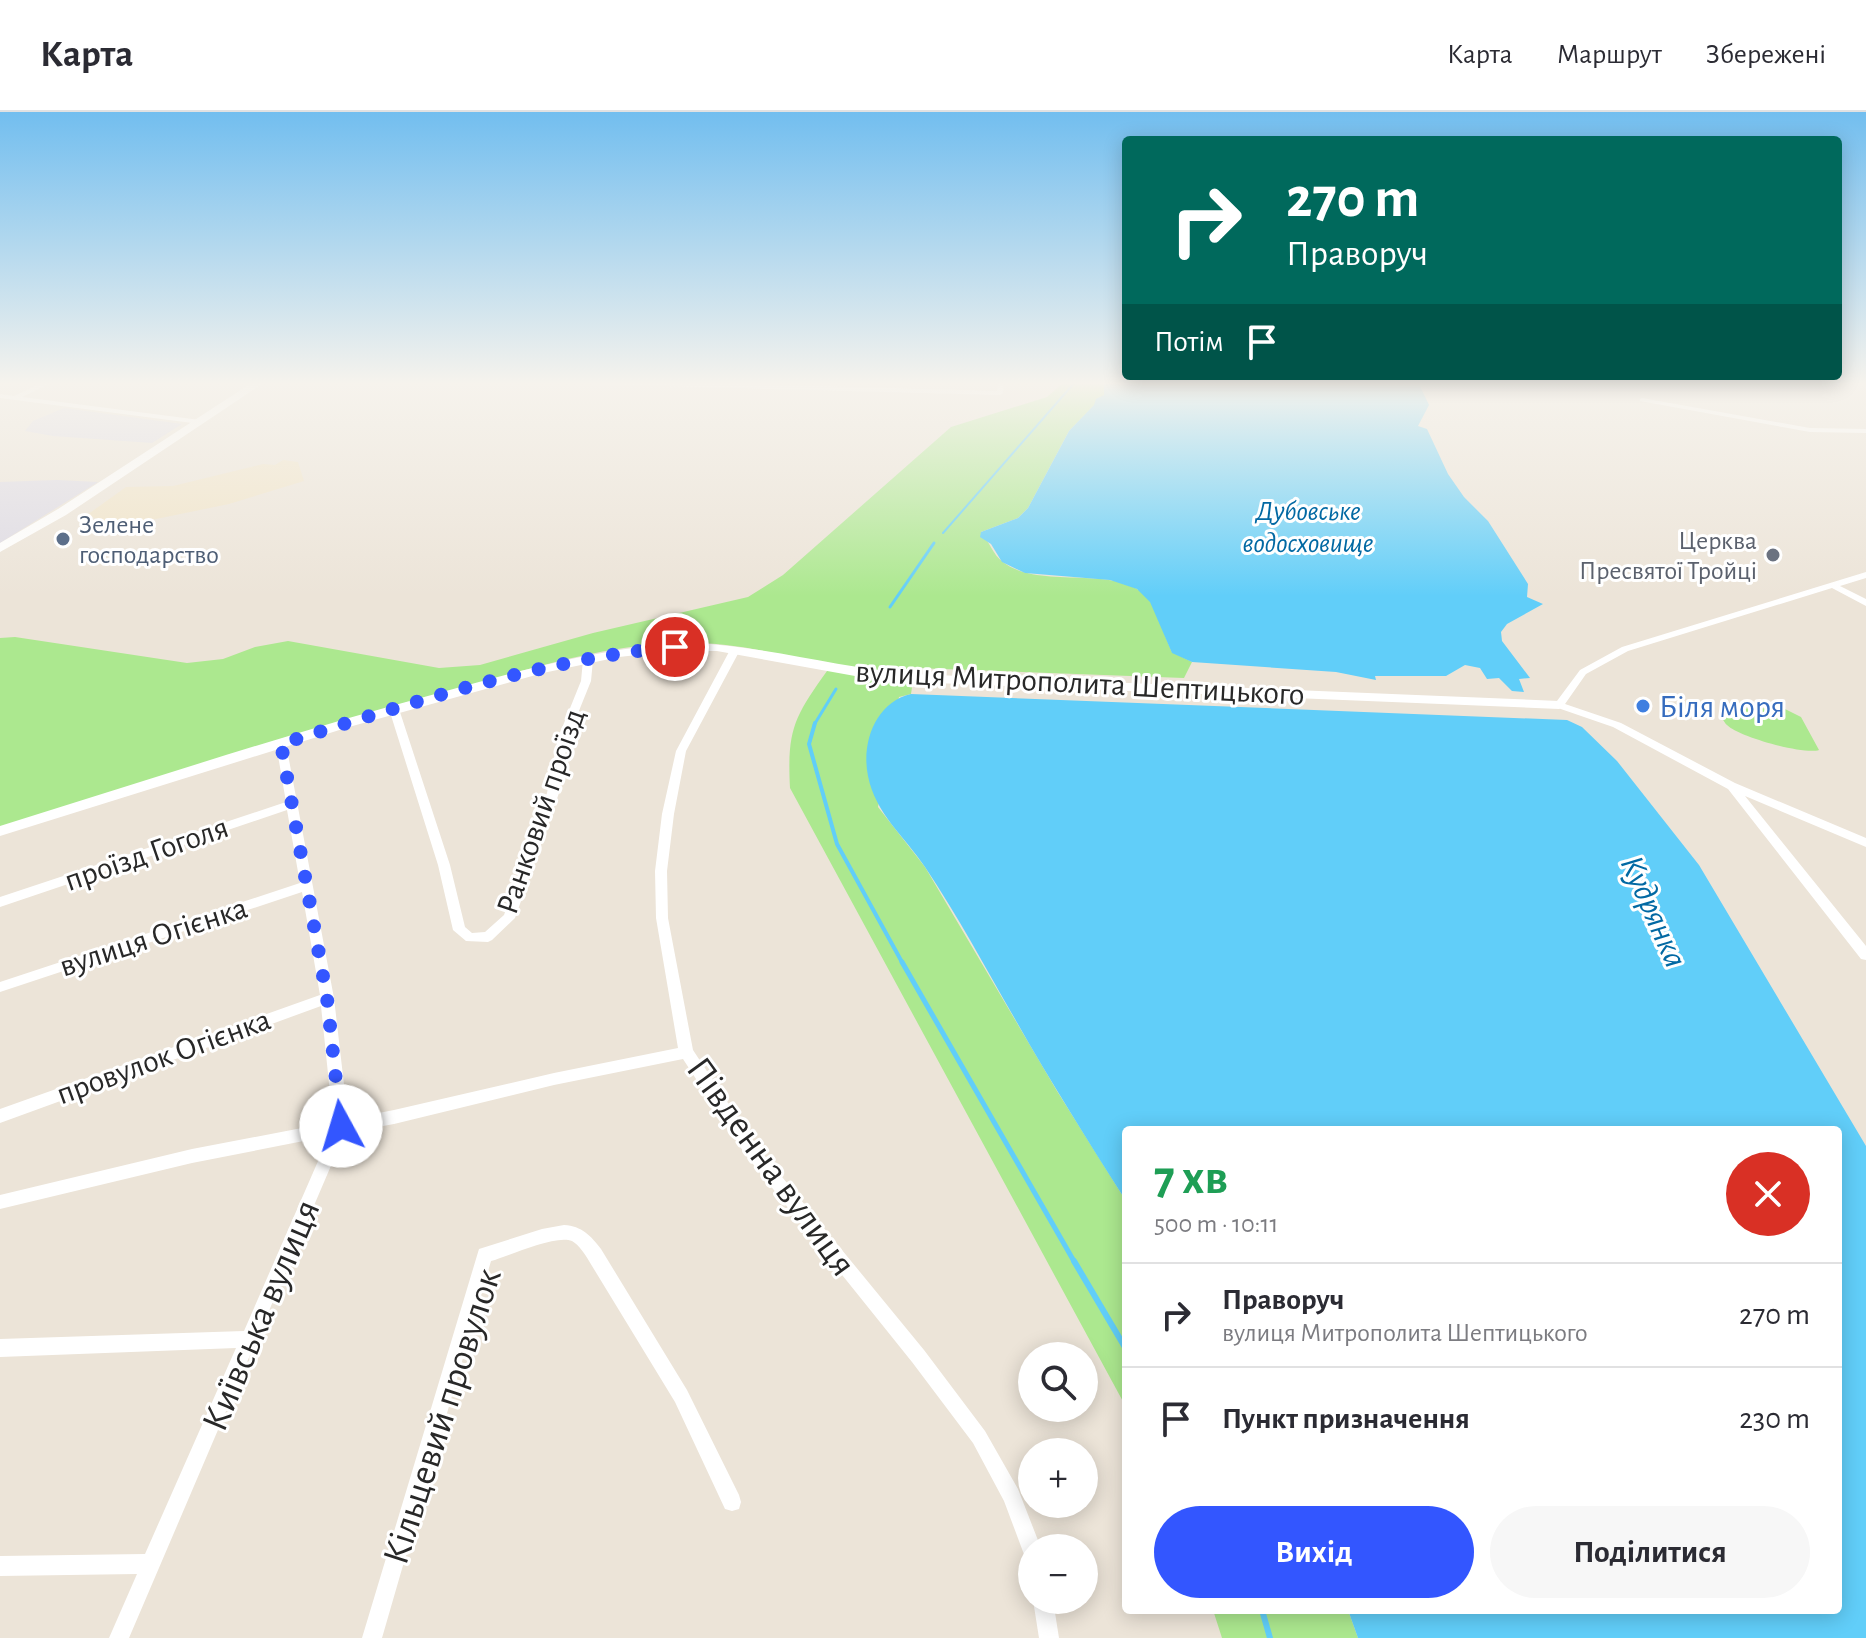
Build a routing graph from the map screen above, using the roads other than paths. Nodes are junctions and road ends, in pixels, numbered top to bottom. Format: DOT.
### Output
graph roads {
  1 [pos="150,453"];
  2 [pos="0,548"];
  3 [pos="1866,575"];
  4 [pos="1834,586"];
  5 [pos="1866,603"];
  6 [pos="735,650"];
  7 [pos="588,660"];
  8 [pos="1559,705"];
  9 [pos="394,709"];
  10 [pos="281,744"];
  11 [pos="1731,786"];
  12 [pos="292,804"];
  13 [pos="0,831"];
  14 [pos="1866,843"];
  15 [pos="305,886"];
  16 [pos="0,902"];
  17 [pos="1866,955"];
  18 [pos="0,987"];
  19 [pos="327,998"];
  20 [pos="686,1052"];
  21 [pos="0,1116"];
  22 [pos="341,1126"];
  23 [pos="0,1202"];
  24 [pos="250,1339"];
  25 [pos="0,1348"];
  26 [pos="732,1502"];
  27 [pos="1026,1534"];
  28 [pos="152,1564"];
  29 [pos="0,1566"];
  30 [pos="1045,1614"];
  31 [pos="119,1638"];
  32 [pos="372,1638"];
  33 [pos="1049,1638"];
  1 -- 2 [label="main road"];
  3 -- 4 [label="street"];
  4 -- 5 [label="street"];
  4 -- 8 [label="street"];
  6 -- 7 [label="street, вулиця Митрополита Шептицького"];
  6 -- 8 [label="street, вулиця Митрополита Шептицького"];
  6 -- 20 [label="street, Південна вулиця"];
  7 -- 9 [label="street, вулиця Митрополита Шептицького"];
  7 -- 9 [label="street, Ранковий проїзд"];
  8 -- 11 [label="street"];
  9 -- 10 [label="street, вулиця Митрополита Шептицького"];
  10 -- 12 [label="street, Київська вулиця"];
  10 -- 13 [label="street, вулиця Митрополита Шептицького"];
  11 -- 14 [label="street"];
  11 -- 17 [label="street"];
  12 -- 15 [label="street, Київська вулиця"];
  12 -- 16 [label="street, проїзд Гоголя"];
  15 -- 18 [label="street, вулиця Огієнка"];
  15 -- 19 [label="street, Київська вулиця"];
  19 -- 21 [label="street, провулок Огієнка"];
  19 -- 22 [label="street, Київська вулиця"];
  20 -- 22 [label="street"];
  20 -- 27 [label="street, Південна вулиця"];
  22 -- 23 [label="street"];
  22 -- 24 [label="street, Київська вулиця"];
  24 -- 25 [label="street"];
  24 -- 28 [label="street, Київська вулиця"];
  26 -- 32 [label="street, Кільцевий провулок"];
  28 -- 29 [label="street"];
  28 -- 31 [label="street, Київська вулиця"];
  30 -- 33 [label="street"];
}
